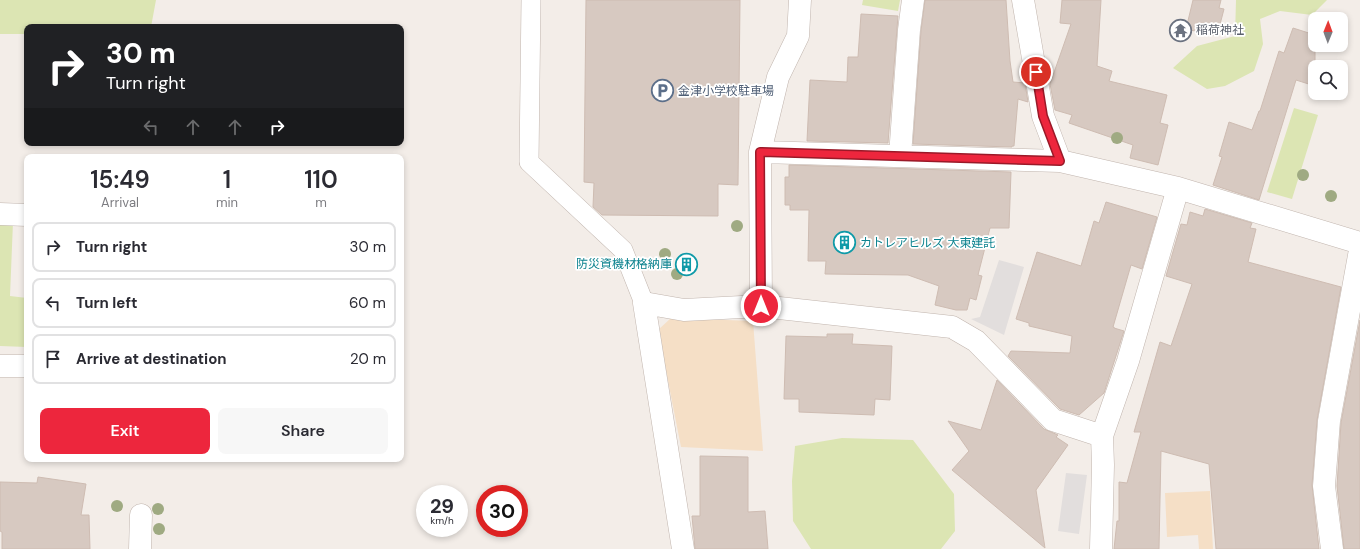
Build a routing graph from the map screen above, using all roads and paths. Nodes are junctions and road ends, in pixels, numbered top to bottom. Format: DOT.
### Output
graph roads {
  1 [pos="531,0"];
  2 [pos="800,0"];
  3 [pos="913,0"];
  4 [pos="1023,0"];
  5 [pos="760,152"];
  6 [pos="900,156"];
  7 [pos="1060,161"];
  8 [pos="1178,188"];
  9 [pos="0,214"];
  10 [pos="24,215"];
  11 [pos="1360,243"];
  12 [pos="1360,250"];
  13 [pos="644,303"];
  14 [pos="761,306"];
  15 [pos="0,366"];
  16 [pos="24,366"];
  17 [pos="1102,436"];
  18 [pos="141,515"];
  19 [pos="140,549"];
  20 [pos="683,549"];
  21 [pos="1101,549"];
  22 [pos="1332,549"];
  1 -- 13 [label="lane"];
  2 -- 5 [label="street"];
  3 -- 6 [label="street"];
  4 -- 7 [label="street"];
  5 -- 6 [label="street"];
  5 -- 14 [label="street"];
  6 -- 7 [label="street"];
  7 -- 8 [label="street"];
  8 -- 11 [label="street"];
  8 -- 17 [label="street"];
  9 -- 10 [label="street"];
  12 -- 22 [label="street"];
  13 -- 14 [label="street"];
  13 -- 20 [label="street"];
  14 -- 17 [label="street"];
  15 -- 16 [label="street"];
  17 -- 21 [label="street"];
  18 -- 19 [label="street"];
}
